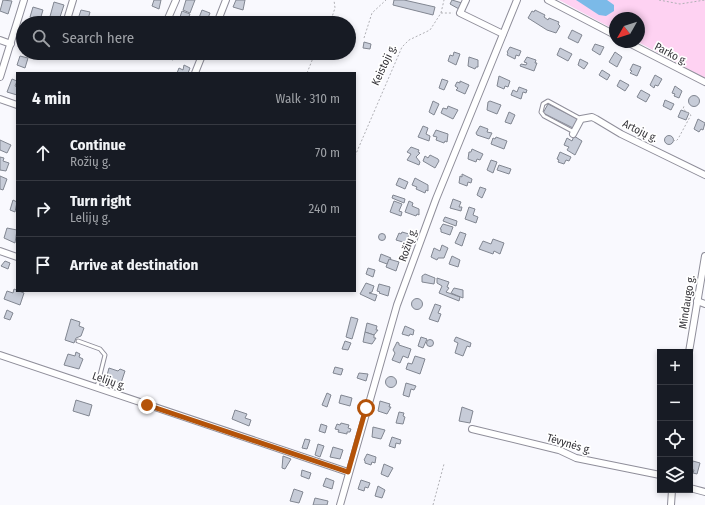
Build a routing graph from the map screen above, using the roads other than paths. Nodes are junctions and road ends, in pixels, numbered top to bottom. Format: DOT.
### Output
graph roads {
  1 [pos="24,0"];
  2 [pos="73,0"];
  3 [pos="176,0"];
  4 [pos="226,0"];
  5 [pos="466,0"];
  6 [pos="517,0"];
  7 [pos="548,0"];
  8 [pos="19,16"];
  9 [pos="68,16"];
  10 [pos="169,16"];
  11 [pos="219,16"];
  12 [pos="16,27"];
  13 [pos="609,32"];
  14 [pos="503,34"];
  15 [pos="0,40"];
  16 [pos="11,44"];
  17 [pos="639,48"];
  18 [pos="201,60"];
  19 [pos="196,72"];
  20 [pos="0,76"];
  21 [pos="705,82"];
  22 [pos="0,99"];
  23 [pos="16,105"];
  24 [pos="581,119"];
  25 [pos="574,133"];
  26 [pos="705,175"];
  27 [pos="0,251"];
  28 [pos="705,256"];
  29 [pos="16,257"];
  30 [pos="697,301"];
  31 [pos="705,304"];
  32 [pos="78,341"];
  33 [pos="689,349"];
  34 [pos="0,355"];
  35 [pos="97,387"];
  36 [pos="472,428"];
  37 [pos="348,472"];
  38 [pos="657,474"];
  39 [pos="693,489"];
  40 [pos="705,492"];
  41 [pos="672,493"];
  42 [pos="340,505"];
  43 [pos="670,505"];
  1 -- 8 [label="street"];
  2 -- 9 [label="street"];
  3 -- 10 [label="street"];
  4 -- 11 [label="street"];
  5 -- 14 [label="street"];
  6 -- 14 [label="street, Rožių g."];
  7 -- 13 [label="street"];
  12 -- 16 [label="street"];
  14 -- 37 [label="street, Rožių g."];
  15 -- 16 [label="street"];
  16 -- 20 [label="street"];
  17 -- 21 [label="street, Parko g."];
  18 -- 19 [label="street"];
  22 -- 23 [label="street"];
  24 -- 25 [label="street"];
  24 -- 25 [label="lane"];
  24 -- 26 [label="street, Artojų g."];
  27 -- 29 [label="street"];
  28 -- 30 [label="street, Mindaugo g."];
  30 -- 31 [label="street"];
  30 -- 33 [label="street, Mindaugo g."];
  32 -- 35 [label="lane"];
  34 -- 35 [label="street, Lelijų g."];
  35 -- 37 [label="street, Lelijų g."];
  36 -- 38 [label="street, Tėvynės g."];
  37 -- 42 [label="street, Rožių g."];
  39 -- 40 [label="street"];
  41 -- 43 [label="street"];
}
